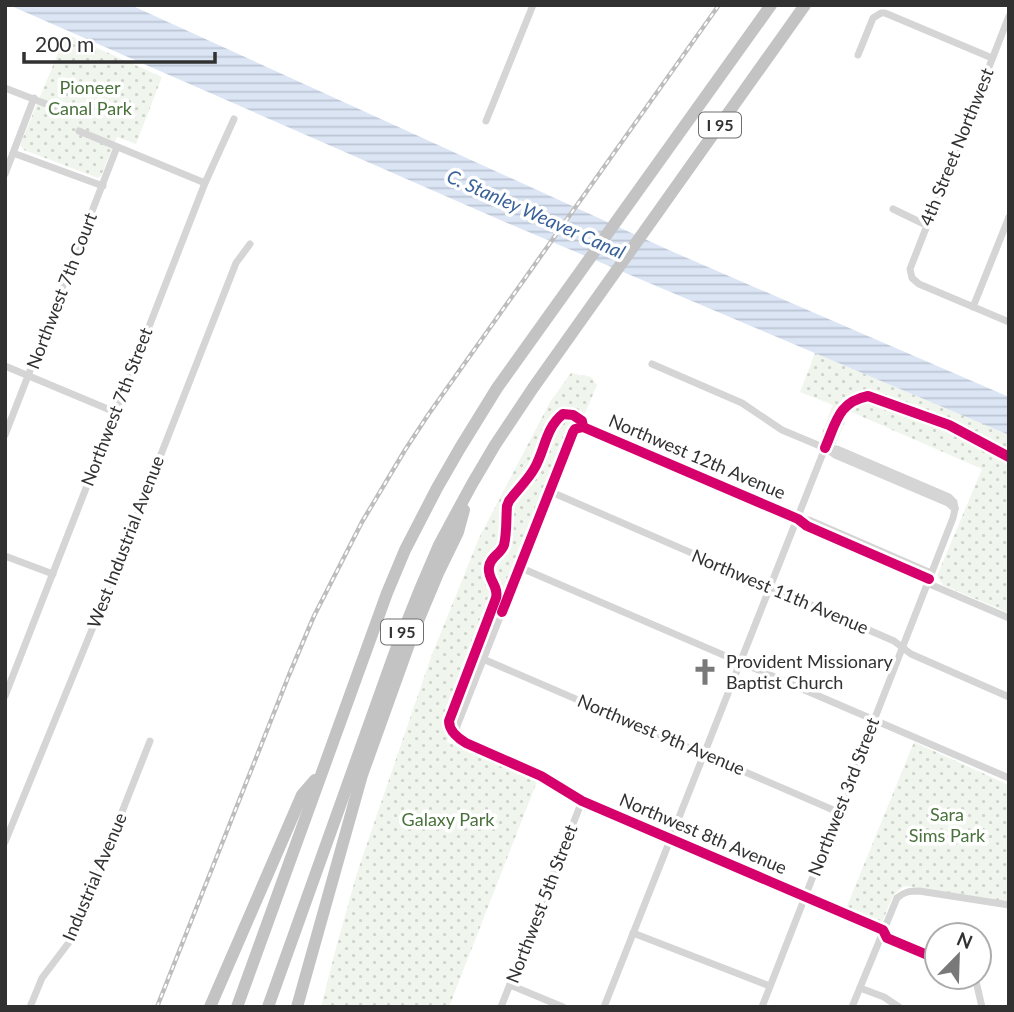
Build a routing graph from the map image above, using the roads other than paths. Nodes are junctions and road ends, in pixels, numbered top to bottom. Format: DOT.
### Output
graph roads {
  1 [pos="533,5"];
  2 [pos="771,5"];
  3 [pos="805,5"];
  4 [pos="812,5"];
  5 [pos="1009,16"];
  6 [pos="789,29"];
  7 [pos="858,55"];
  8 [pos="992,58"];
  9 [pos="5,88"];
  10 [pos="34,99"];
  11 [pos="59,109"];
  12 [pos="234,119"];
  13 [pos="486,121"];
  14 [pos="79,131"];
  15 [pos="117,147"];
  16 [pos="13,153"];
  17 [pos="5,174"];
  18 [pos="205,183"];
  19 [pos="103,186"];
  20 [pos="893,209"];
  21 [pos="1009,217"];
  22 [pos="926,225"];
  23 [pos="250,244"];
  24 [pos="973,307"];
  25 [pos="1009,322"];
  26 [pos="652,364"];
  27 [pos="5,366"];
  28 [pos="28,377"];
  29 [pos="115,412"];
  30 [pos="5,435"];
  31 [pos="825,448"];
  32 [pos="471,484"];
  33 [pos="549,491"];
  34 [pos="797,519"];
  35 [pos="5,556"];
  36 [pos="519,567"];
  37 [pos="53,574"];
  38 [pos="929,578"];
  39 [pos="770,587"];
  40 [pos="1009,618"];
  41 [pos="902,648"];
  42 [pos="483,659"];
  43 [pos="739,662"];
  44 [pos="5,696"];
  45 [pos="1009,697"];
  46 [pos="874,720"];
  47 [pos="150,741"];
  48 [pos="705,754"];
  49 [pos="322,771"];
  50 [pos="1009,778"];
  51 [pos="582,801"];
  52 [pos="838,813"];
  53 [pos="671,839"];
  54 [pos="5,842"];
  55 [pos="805,898"];
  56 [pos="1009,905"];
  57 [pos="883,930"];
  58 [pos="633,933"];
  59 [pos="923,953"];
  60 [pos="510,985"];
  61 [pos="770,986"];
  62 [pos="860,988"];
  63 [pos="30,1007"];
  64 [pos="210,1007"];
  65 [pos="237,1007"];
  66 [pos="268,1007"];
  67 [pos="298,1007"];
  68 [pos="501,1007"];
  69 [pos="563,1007"];
  70 [pos="604,1007"];
  71 [pos="762,1007"];
  72 [pos="852,1007"];
  73 [pos="899,1007"];
  1 -- 13 [label="street"];
  2 -- 49 [label="highway, I 95"];
  3 -- 6 [label="highway, I 95"];
  4 -- 6 [label="highway"];
  5 -- 8 [label="street, 4th Street Northwest"];
  6 -- 32 [label="highway, I 95"];
  7 -- 8 [label="street"];
  8 -- 22 [label="street, 4th Street Northwest"];
  9 -- 10 [label="street"];
  10 -- 11 [label="street"];
  10 -- 16 [label="street"];
  12 -- 18 [label="street, Northwest 7th Street"];
  14 -- 15 [label="street"];
  15 -- 18 [label="street"];
  15 -- 19 [label="street"];
  16 -- 17 [label="street"];
  16 -- 19 [label="street"];
  18 -- 29 [label="street, Northwest 7th Street"];
  19 -- 28 [label="street, Northwest 7th Court"];
  20 -- 22 [label="street"];
  21 -- 24 [label="street"];
  22 -- 24 [label="street, 4th Street Northwest"];
  23 -- 54 [label="street, West Industrial Avenue"];
  24 -- 25 [label="street"];
  26 -- 31 [label="street"];
  27 -- 28 [label="street"];
  28 -- 29 [label="street"];
  28 -- 30 [label="street, Northwest 7th Court"];
  29 -- 37 [label="street, Northwest 7th Street"];
  31 -- 34 [label="street"];
  31 -- 38 [label="street, Northwest 3rd Street"];
  32 -- 66 [label="highway, I 95"];
  32 -- 67 [label="highway"];
  33 -- 34 [label="street, Northwest 12th Avenue"];
  33 -- 36 [label="street"];
  33 -- 39 [label="street, Northwest 11th Avenue"];
  34 -- 38 [label="street, Northwest 12th Avenue"];
  34 -- 39 [label="street"];
  35 -- 37 [label="street"];
  36 -- 42 [label="street"];
  36 -- 43 [label="street"];
  37 -- 44 [label="street, Northwest 7th Street"];
  38 -- 40 [label="street, Northwest 12th Avenue"];
  38 -- 41 [label="street, Northwest 3rd Street"];
  39 -- 41 [label="street, Northwest 11th Avenue"];
  39 -- 43 [label="street"];
  41 -- 45 [label="street, Northwest 11th Avenue"];
  41 -- 46 [label="street, Northwest 3rd Street"];
  42 -- 48 [label="street, Northwest 9th Avenue"];
  42 -- 51 [label="street, Northwest 8th Avenue"];
  43 -- 46 [label="street"];
  43 -- 48 [label="street"];
  46 -- 50 [label="street"];
  46 -- 52 [label="street, Northwest 3rd Street"];
  47 -- 63 [label="street, Industrial Avenue"];
  48 -- 52 [label="street, Northwest 9th Avenue"];
  48 -- 53 [label="street"];
  49 -- 64 [label="highway"];
  49 -- 65 [label="highway, I 95"];
  51 -- 53 [label="street, Northwest 8th Avenue"];
  51 -- 60 [label="street, Northwest 5th Street"];
  52 -- 55 [label="street, Northwest 3rd Street"];
  53 -- 55 [label="street, Northwest 8th Avenue"];
  53 -- 58 [label="street"];
  55 -- 57 [label="street, Northwest 8th Avenue"];
  55 -- 61 [label="street, Northwest 3rd Street"];
  56 -- 57 [label="street"];
  57 -- 59 [label="street, Northwest 8th Avenue"];
  57 -- 62 [label="street"];
  58 -- 61 [label="street"];
  58 -- 70 [label="street"];
  60 -- 68 [label="street, Northwest 5th Street"];
  60 -- 69 [label="street"];
  61 -- 71 [label="street, Northwest 3rd Street"];
  62 -- 72 [label="street"];
  62 -- 73 [label="street"];
}
